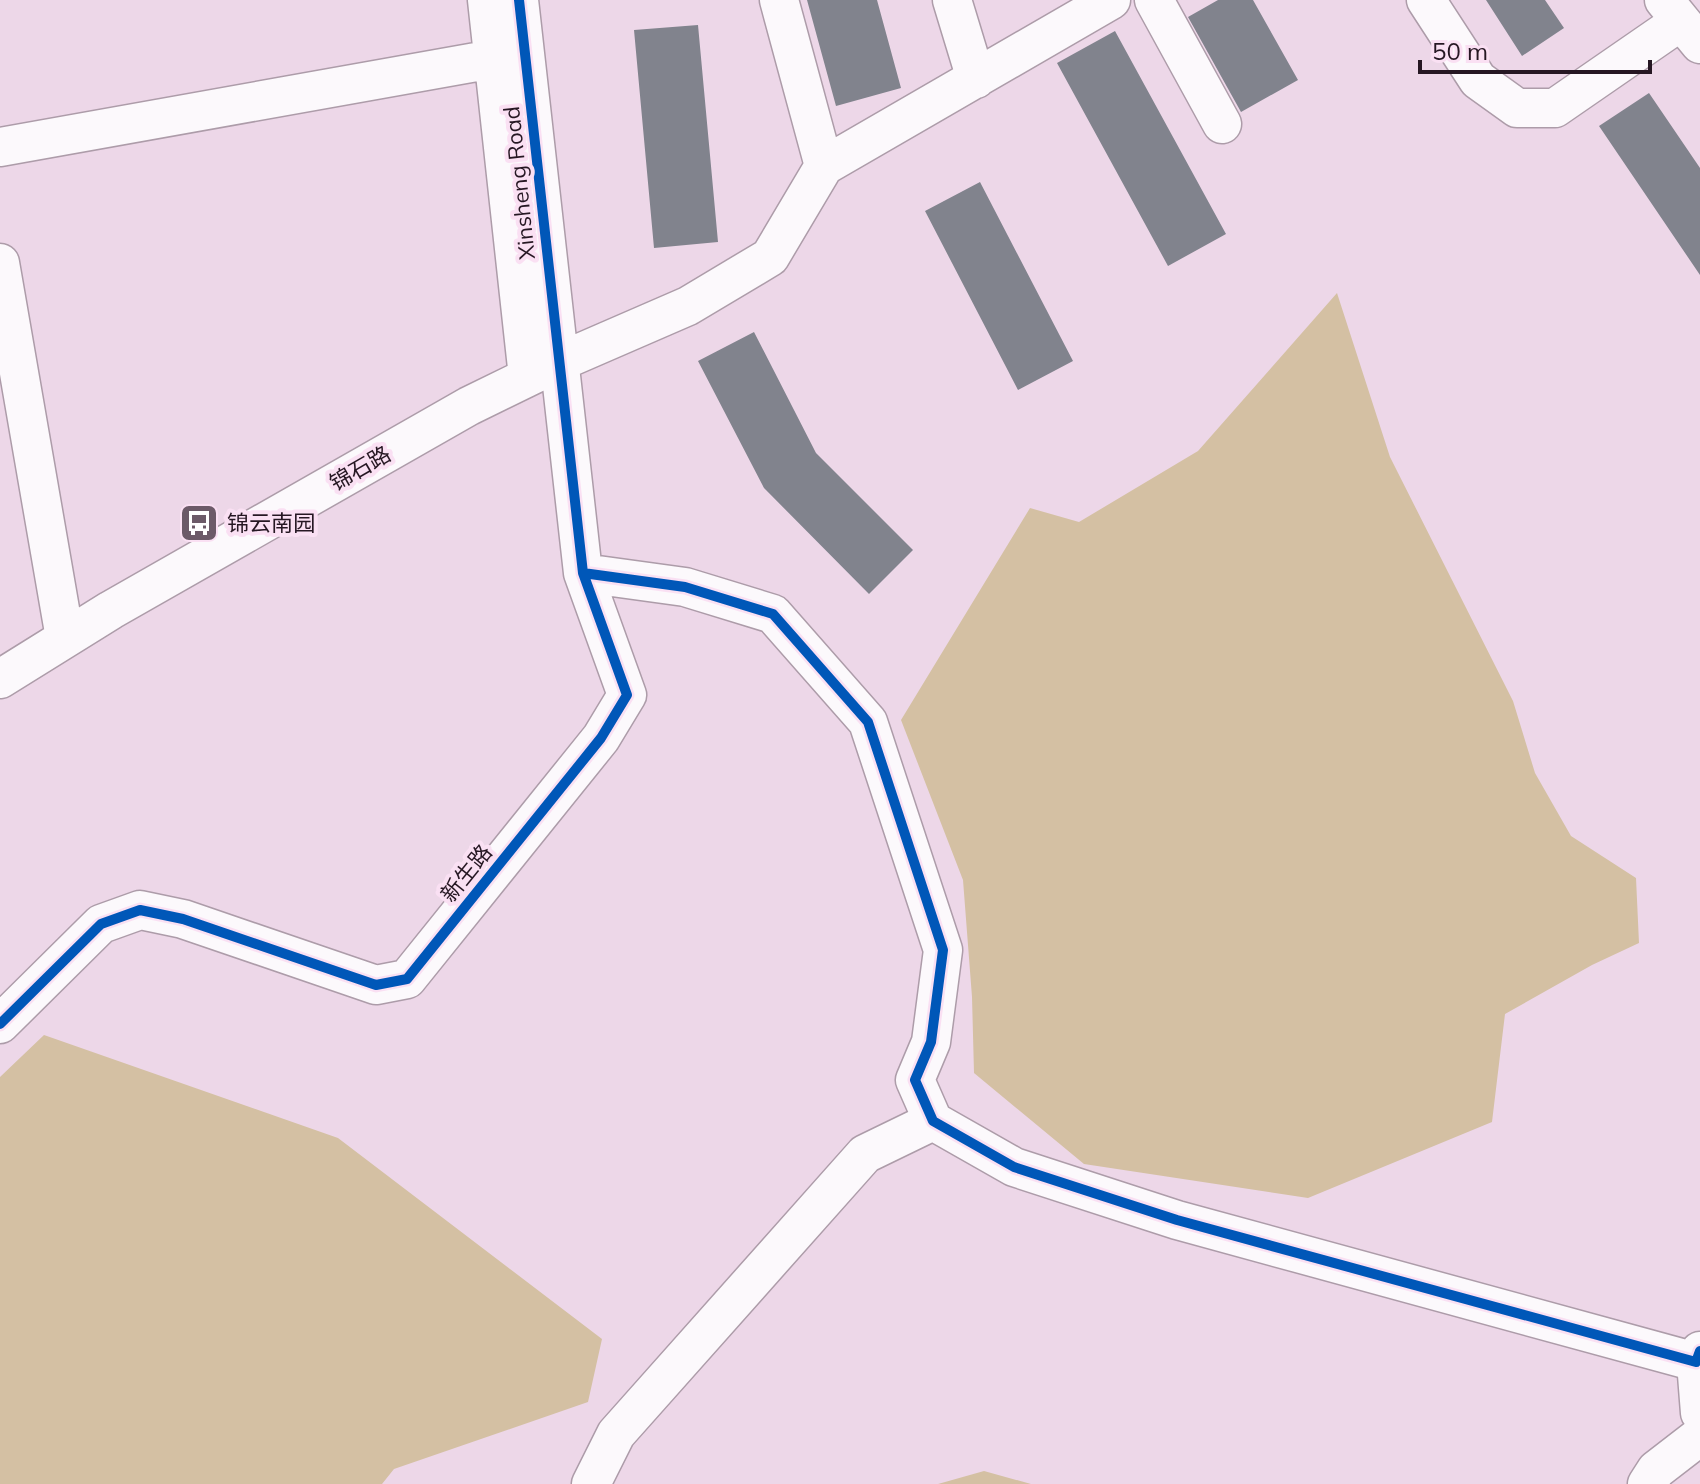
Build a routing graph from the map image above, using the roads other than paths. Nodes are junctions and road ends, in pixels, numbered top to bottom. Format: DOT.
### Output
graph roads {
  1 [pos="487,0"];
  2 [pos="519,0"];
  3 [pos="779,0"];
  4 [pos="952,0"];
  5 [pos="1111,0"];
  6 [pos="1154,0"];
  7 [pos="1426,0"];
  8 [pos="1682,22"];
  9 [pos="493,59"];
  10 [pos="976,79"];
  11 [pos="1222,124"];
  12 [pos="0,147"];
  13 [pos="824,166"];
  14 [pos="0,263"];
  15 [pos="544,369"];
  16 [pos="583,573"];
  17 [pos="65,638"];
  18 [pos="0,679"];
  19 [pos="0,1024"];
  20 [pos="933,1121"];
  21 [pos="1698,1357"];
  22 [pos="1700,1413"];
  23 [pos="1700,1436"];
  24 [pos="591,1484"];
  25 [pos="1647,1484"];
  1 -- 9 [label="street, Xinsheng Road"];
  2 -- 15 [label="street, Xinsheng Road"];
  3 -- 13 [label="street"];
  4 -- 10 [label="street"];
  5 -- 10 [label="street"];
  6 -- 11 [label="street"];
  7 -- 8 [label="street"];
  9 -- 12 [label="street"];
  9 -- 15 [label="street, Xinsheng Road"];
  10 -- 13 [label="street"];
  13 -- 15 [label="street, 锦石路"];
  14 -- 17 [label="street"];
  15 -- 16 [label="street, 新生路"];
  15 -- 17 [label="street, 锦石路"];
  16 -- 19 [label="street, 新生路"];
  16 -- 20 [label="street"];
  17 -- 18 [label="street, 锦石路"];
  20 -- 21 [label="street"];
  20 -- 24 [label="street"];
  21 -- 22 [label="street"];
  23 -- 25 [label="street"];
}
